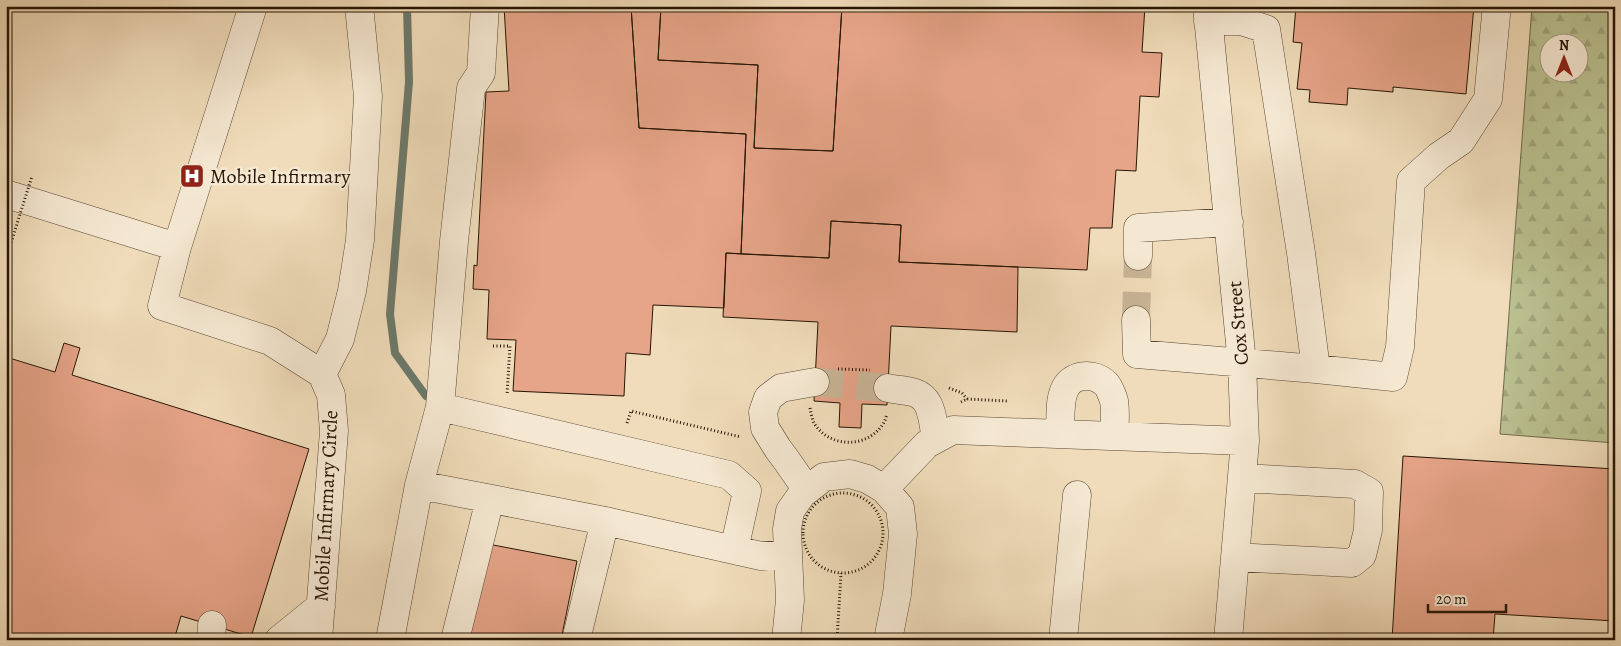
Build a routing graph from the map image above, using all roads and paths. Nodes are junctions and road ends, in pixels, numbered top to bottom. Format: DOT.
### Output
graph roads {
  1 [pos="253,6"];
  2 [pos="359,6"];
  3 [pos="484,6"];
  4 [pos="1495,6"];
  5 [pos="1207,13"];
  6 [pos="1265,18"];
  7 [pos="32,176"];
  8 [pos="6,194"];
  9 [pos="1229,222"];
  10 [pos="177,248"];
  11 [pos="1138,256"];
  12 [pos="6,259"];
  13 [pos="1136,320"];
  14 [pos="493,346"];
  15 [pos="1242,363"];
  16 [pos="1316,369"];
  17 [pos="322,374"];
  18 [pos="812,382"];
  19 [pos="890,389"];
  20 [pos="1007,401"];
  21 [pos="956,402"];
  22 [pos="507,405"];
  23 [pos="440,407"];
  24 [pos="625,426"];
  25 [pos="743,428"];
  26 [pos="1060,433"];
  27 [pos="1115,436"];
  28 [pos="936,438"];
  29 [pos="1245,441"];
  30 [pos="1242,478"];
  31 [pos="419,485"];
  32 [pos="884,489"];
  33 [pos="807,490"];
  34 [pos="1078,495"];
  35 [pos="490,499"];
  36 [pos="605,521"];
  37 [pos="734,550"];
  38 [pos="788,554"];
  39 [pos="1235,557"];
  40 [pos="841,573"];
  41 [pos="321,606"];
  42 [pos="279,640"];
  43 [pos="318,640"];
  44 [pos="390,640"];
  45 [pos="455,640"];
  46 [pos="576,640"];
  47 [pos="786,640"];
  48 [pos="837,640"];
  49 [pos="888,640"];
  50 [pos="1063,640"];
  51 [pos="1228,640"];
  1 -- 10 [label="street"];
  2 -- 17 [label="street"];
  3 -- 23 [label="street"];
  4 -- 16 [label="street"];
  5 -- 6 [label="street"];
  5 -- 9 [label="street, Cox Street"];
  6 -- 16 [label="street"];
  7 -- 12 [label="path, bridge"];
  8 -- 10 [label="street"];
  9 -- 11 [label="street"];
  9 -- 15 [label="street, Cox Street"];
  10 -- 17 [label="street"];
  13 -- 15 [label="street"];
  14 -- 22 [label="path"];
  15 -- 16 [label="street"];
  15 -- 29 [label="street, Cox Street"];
  17 -- 41 [label="street, Mobile Infirmary Circle"];
  18 -- 19 [label="path"];
  18 -- 19 [label="path"];
  18 -- 33 [label="street"];
  19 -- 28 [label="street"];
  20 -- 21 [label="path"];
  23 -- 31 [label="street"];
  23 -- 37 [label="street"];
  24 -- 25 [label="path"];
  26 -- 27 [label="street"];
  26 -- 27 [label="street"];
  26 -- 28 [label="street"];
  27 -- 29 [label="street"];
  28 -- 32 [label="street"];
  29 -- 30 [label="street, Cox Street"];
  30 -- 39 [label="street, Cox Street"];
  30 -- 39 [label="street"];
  31 -- 35 [label="street"];
  31 -- 44 [label="street"];
  32 -- 33 [label="street"];
  32 -- 49 [label="street"];
  33 -- 38 [label="street"];
  34 -- 50 [label="street"];
  35 -- 36 [label="street"];
  35 -- 45 [label="street"];
  36 -- 37 [label="street"];
  36 -- 46 [label="street"];
  37 -- 38 [label="street"];
  38 -- 47 [label="street"];
  39 -- 51 [label="street, Cox Street"];
  40 -- 40 [label="path"];
  40 -- 48 [label="path"];
  41 -- 42 [label="street"];
  41 -- 43 [label="street, Mobile Infirmary Circle"];
}
